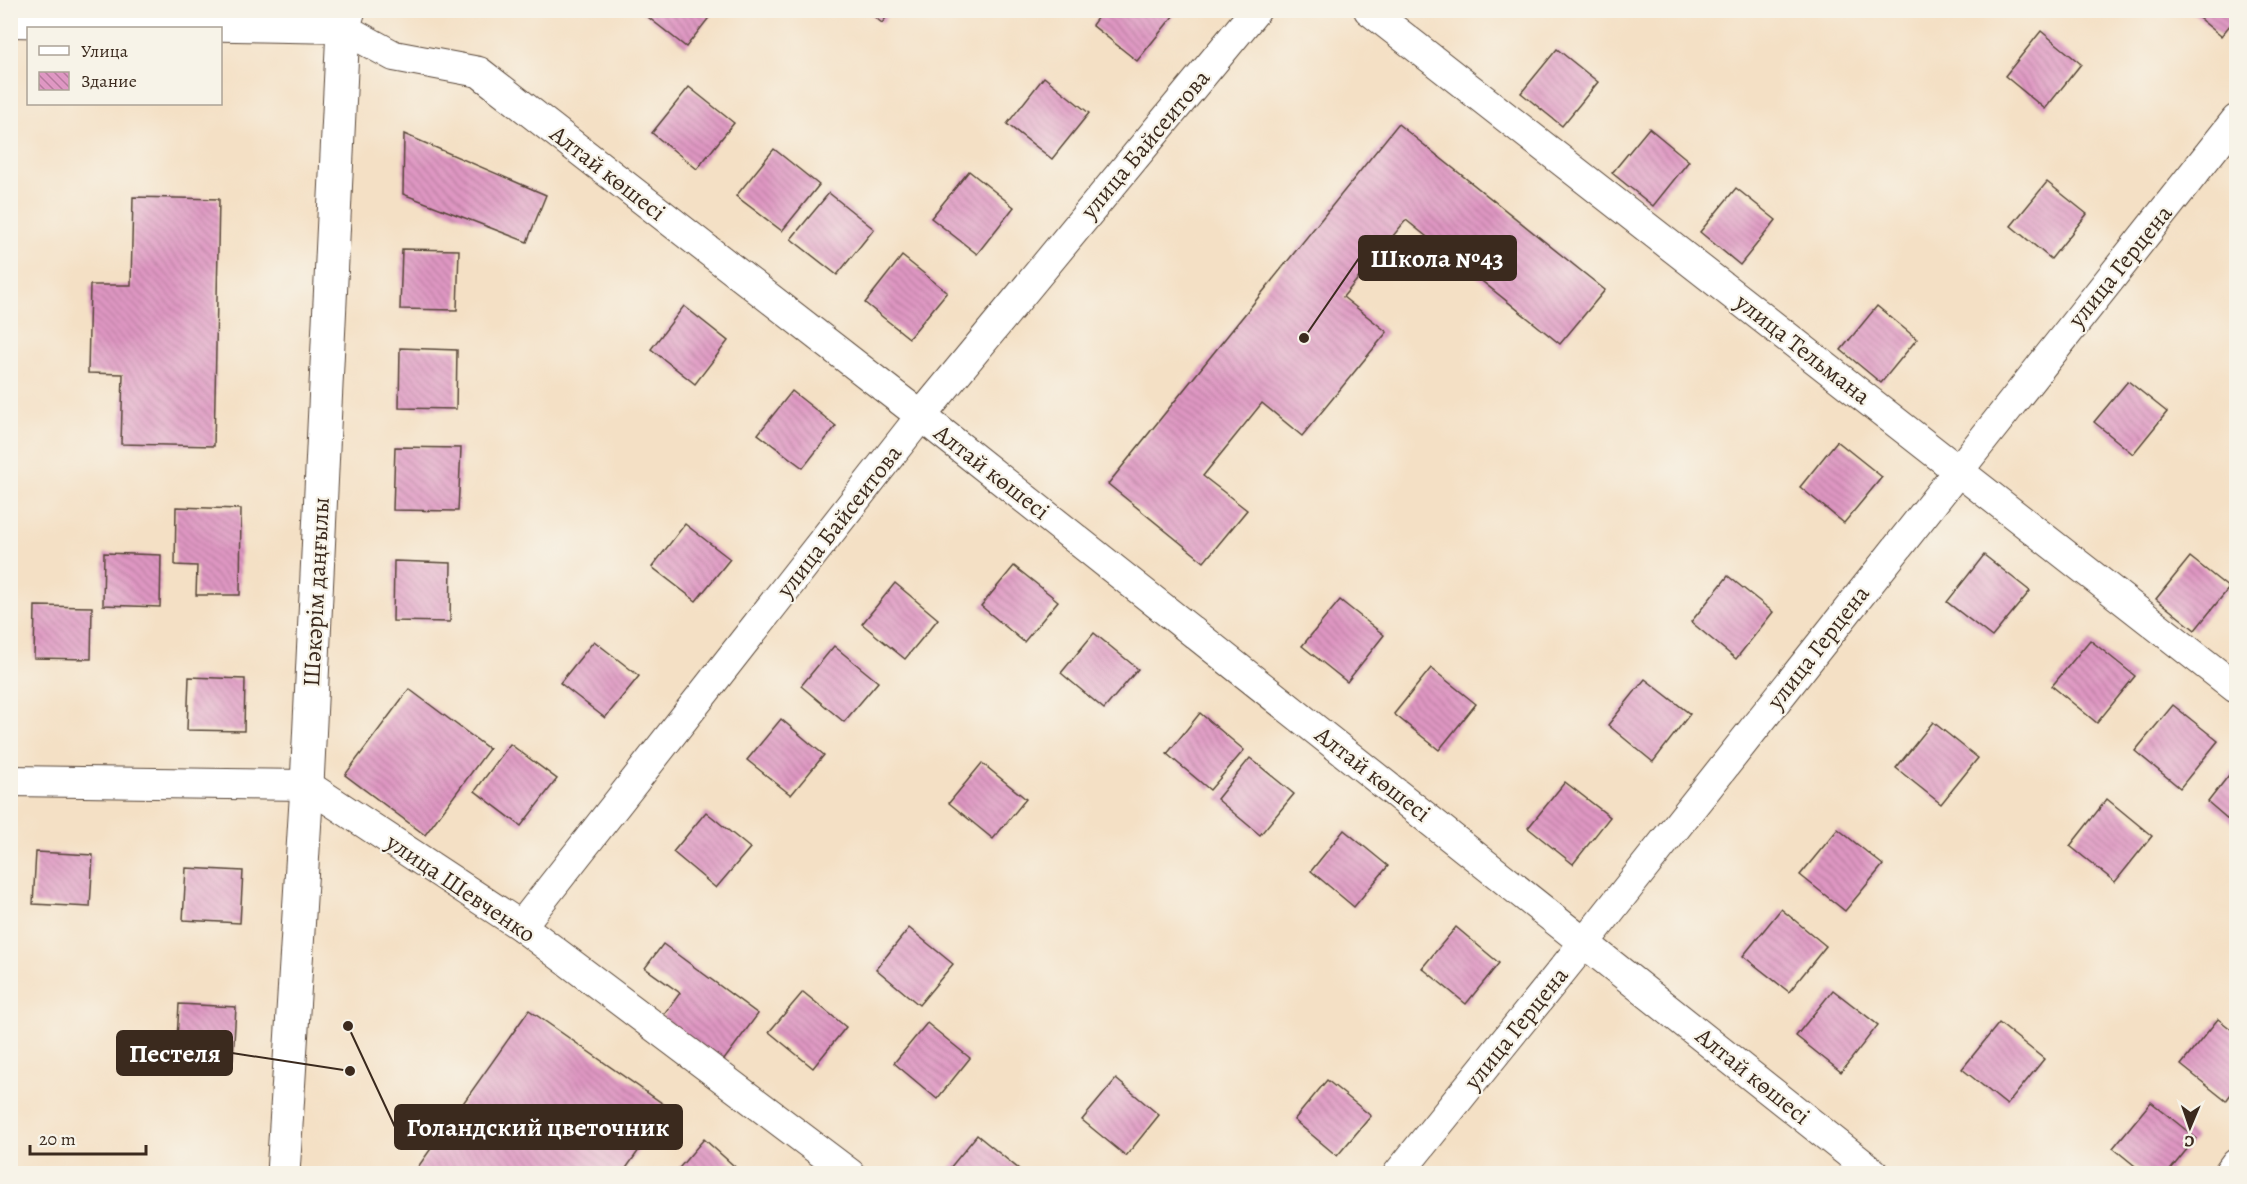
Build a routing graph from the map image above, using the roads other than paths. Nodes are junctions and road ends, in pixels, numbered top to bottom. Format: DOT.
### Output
graph roads {
  1 [pos="1256,10"];
  2 [pos="1369,10"];
  3 [pos="346,19"];
  4 [pos="10,22"];
  5 [pos="2236,120"];
  6 [pos="921,416"];
  7 [pos="1958,470"];
  8 [pos="2236,688"];
  9 [pos="10,782"];
  10 [pos="307,785"];
  11 [pos="521,926"];
  12 [pos="1586,942"];
  13 [pos="2236,1163"];
  14 [pos="283,1173"];
  15 [pos="850,1173"];
  16 [pos="1398,1173"];
  17 [pos="1875,1173"];
  18 [pos="2228,1173"];
  1 -- 6 [label="street, улица Байсеитова"];
  2 -- 7 [label="street, улица Тельмана"];
  3 -- 4 [label="street, Алтай көшесі"];
  3 -- 6 [label="street, Алтай көшесі"];
  3 -- 10 [label="main road, Шәкәрім даңғылы"];
  5 -- 7 [label="street, улица Герцена"];
  6 -- 11 [label="street, улица Байсеитова"];
  6 -- 12 [label="street, Алтай көшесі"];
  7 -- 8 [label="street, улица Тельмана"];
  7 -- 12 [label="street, улица Герцена"];
  9 -- 10 [label="street"];
  10 -- 11 [label="street, улица Шевченко"];
  10 -- 14 [label="main road, Шәкәрім даңғылы"];
  11 -- 15 [label="street, улица Шевченко"];
  12 -- 16 [label="street, улица Герцена"];
  12 -- 17 [label="street, Алтай көшесі"];
  13 -- 18 [label="street"];
}
